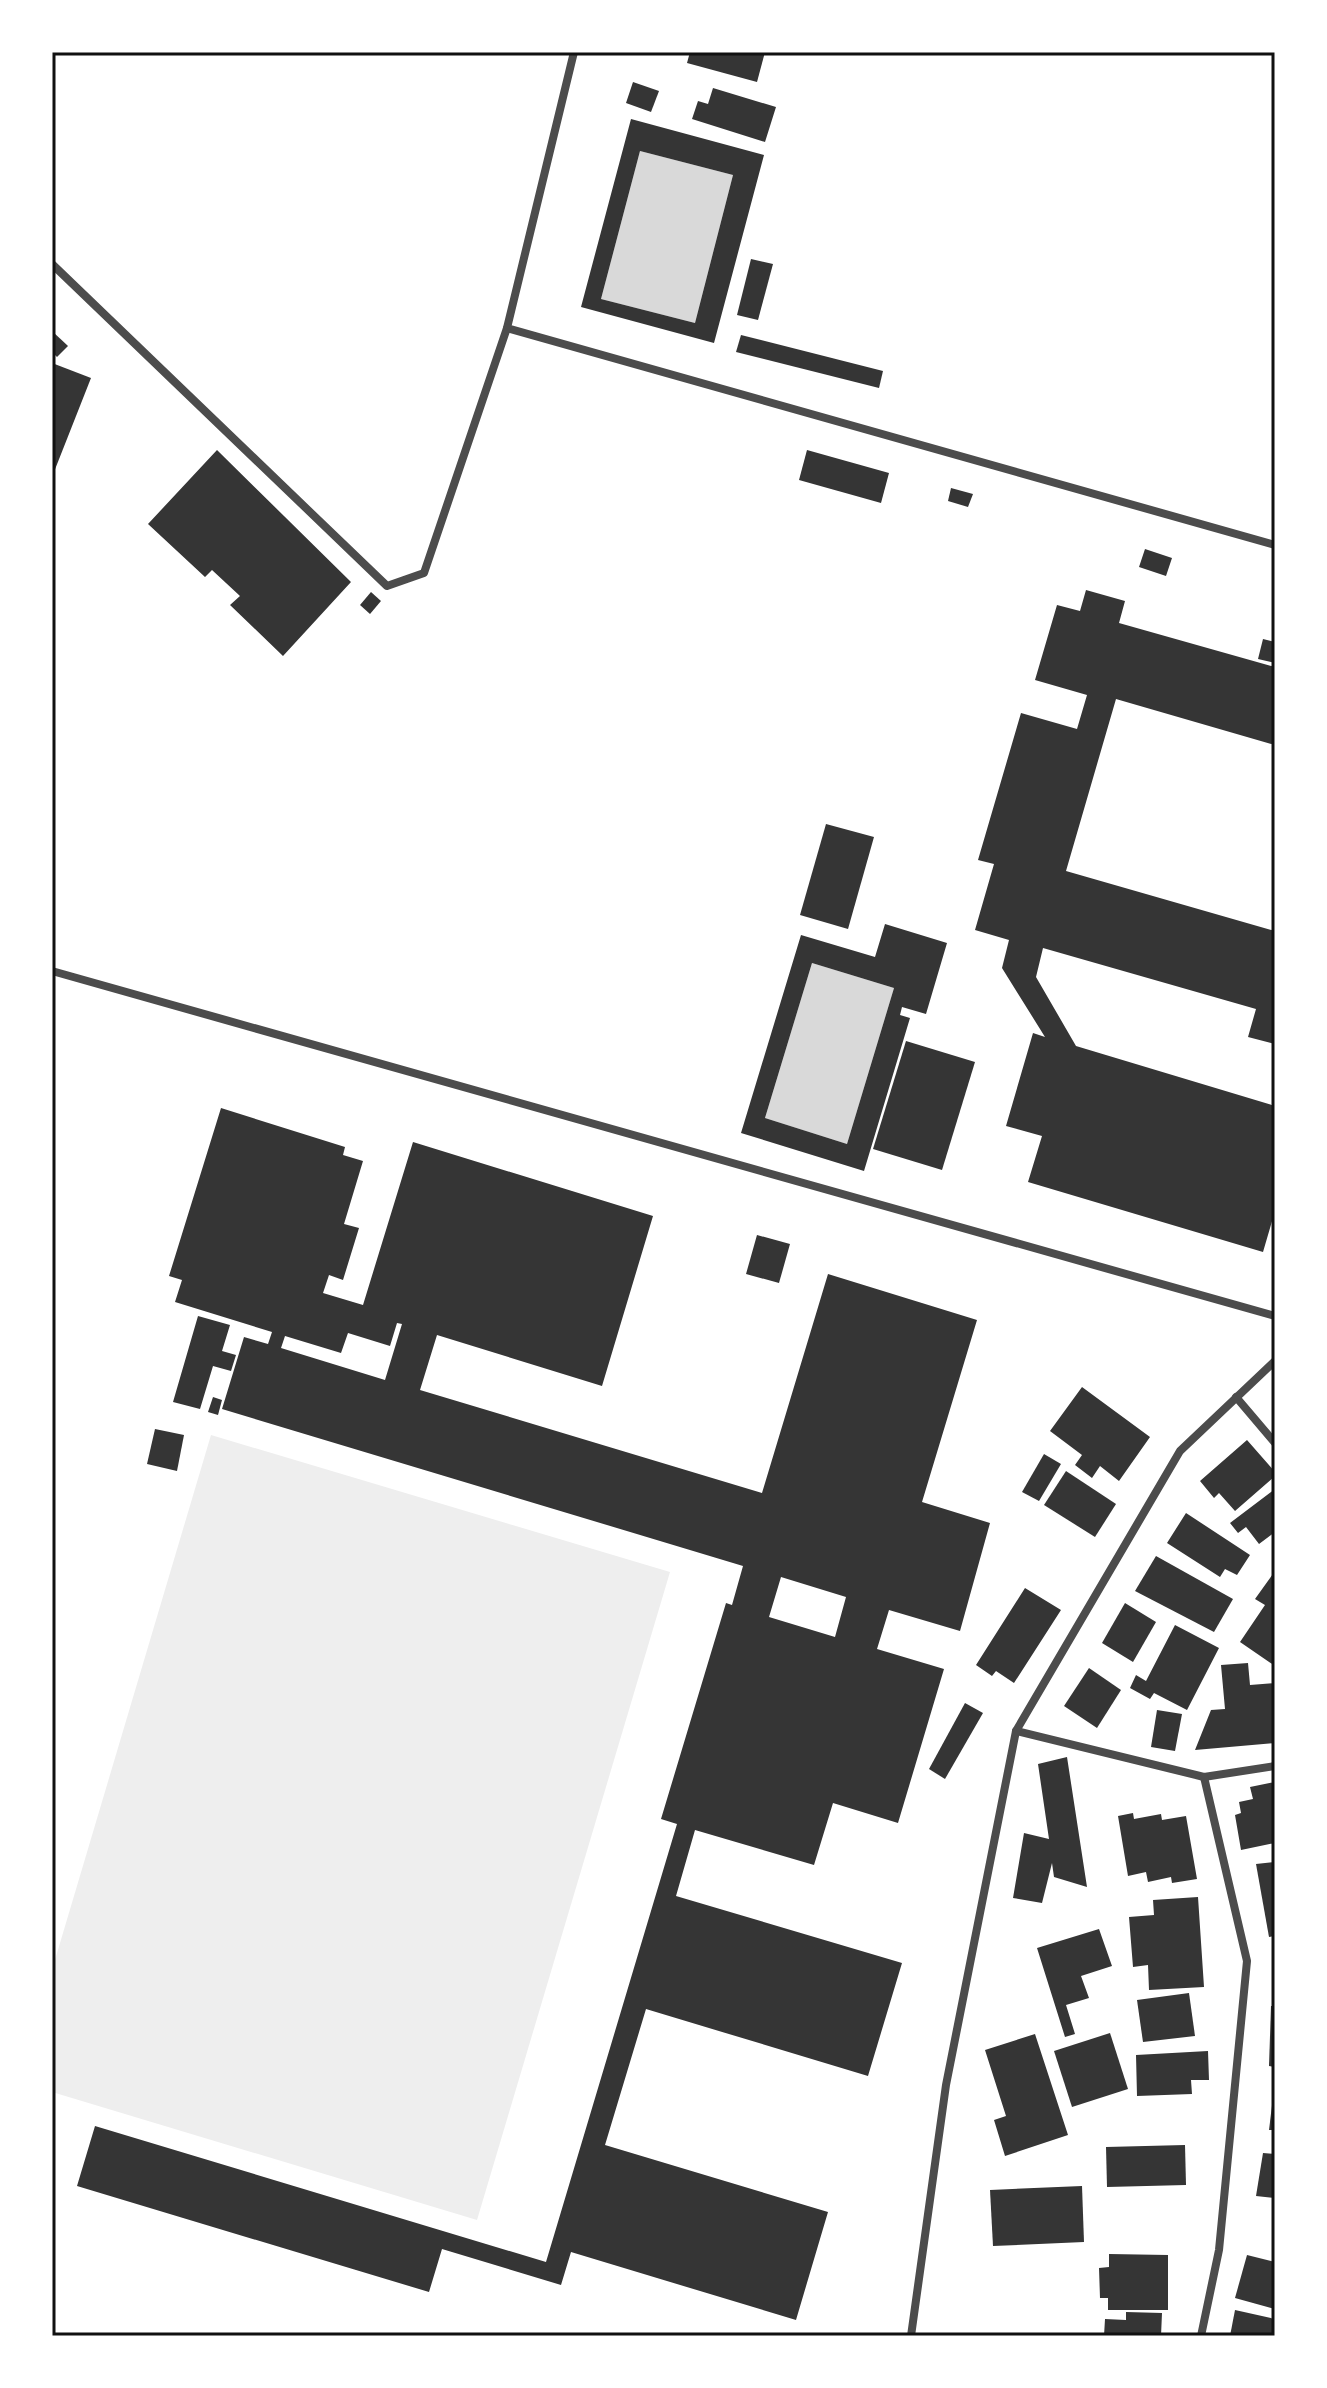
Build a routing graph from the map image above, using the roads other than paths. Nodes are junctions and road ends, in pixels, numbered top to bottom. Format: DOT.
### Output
graph roads {
  1 [pos="574,52"];
  2 [pos="52,264"];
  3 [pos="507,328"];
  4 [pos="1275,545"];
  5 [pos="52,971"];
  6 [pos="1275,1316"];
  7 [pos="1275,1361"];
  8 [pos="1236,1397"];
  9 [pos="1275,1443"];
  10 [pos="1016,1731"];
  11 [pos="1275,1766"];
  12 [pos="1204,1777"];
  13 [pos="911,2336"];
  14 [pos="1201,2336"];
  1 -- 3 [label="street"];
  2 -- 3 [label="street"];
  3 -- 4 [label="street"];
  5 -- 6 [label="street"];
  7 -- 8 [label="street"];
  8 -- 9 [label="street"];
  8 -- 10 [label="street"];
  10 -- 12 [label="street"];
  10 -- 13 [label="street"];
  11 -- 12 [label="street"];
  12 -- 14 [label="street"];
}
